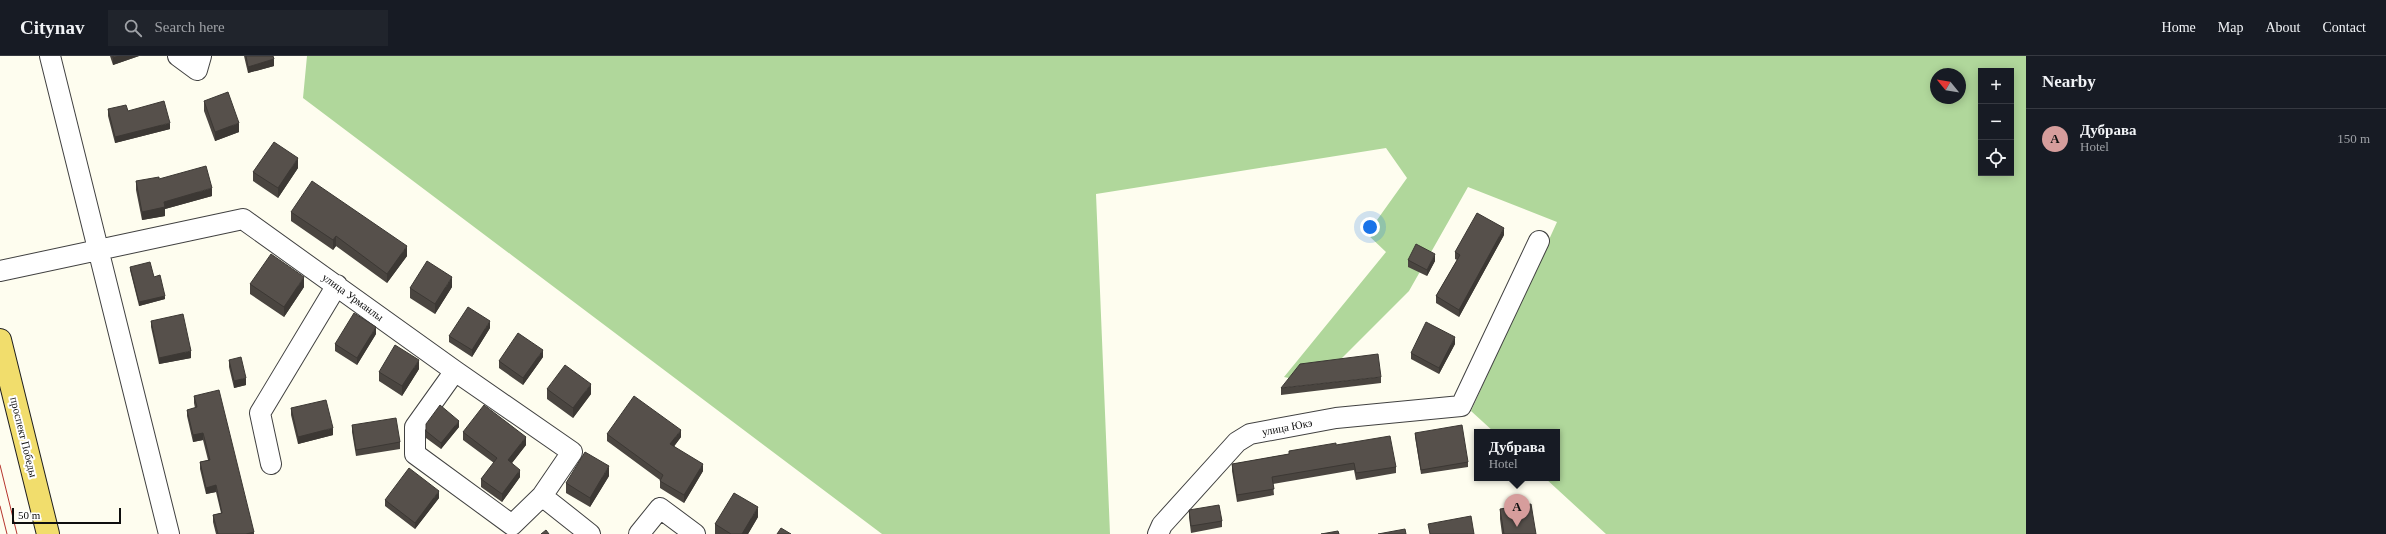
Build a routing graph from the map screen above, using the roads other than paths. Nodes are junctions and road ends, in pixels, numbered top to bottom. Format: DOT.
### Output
graph roads {
  1 [pos="50,56"];
  2 [pos="178,56"];
  3 [pos="202,56"];
  4 [pos="1539,241"];
  5 [pos="98,251"];
  6 [pos="0,271"];
  7 [pos="337,285"];
  8 [pos="0,340"];
  9 [pos="455,371"];
  10 [pos="271,464"];
  11 [pos="542,496"];
  12 [pos="48,534"];
  13 [pos="169,534"];
  14 [pos="590,534"];
  15 [pos="639,534"];
  16 [pos="695,534"];
  17 [pos="1158,534"];
  1 -- 5 [label="street"];
  2 -- 3 [label="street"];
  4 -- 17 [label="street, улица Юкэ"];
  5 -- 6 [label="street, улица Урманлы"];
  5 -- 7 [label="street, улица Урманлы"];
  5 -- 13 [label="street"];
  7 -- 9 [label="street, улица Урманлы"];
  7 -- 10 [label="street"];
  8 -- 12 [label="main road, проспект Победы"];
  9 -- 11 [label="street, улица Урманлы"];
  9 -- 11 [label="street"];
  11 -- 14 [label="street"];
  15 -- 16 [label="street"];
}
